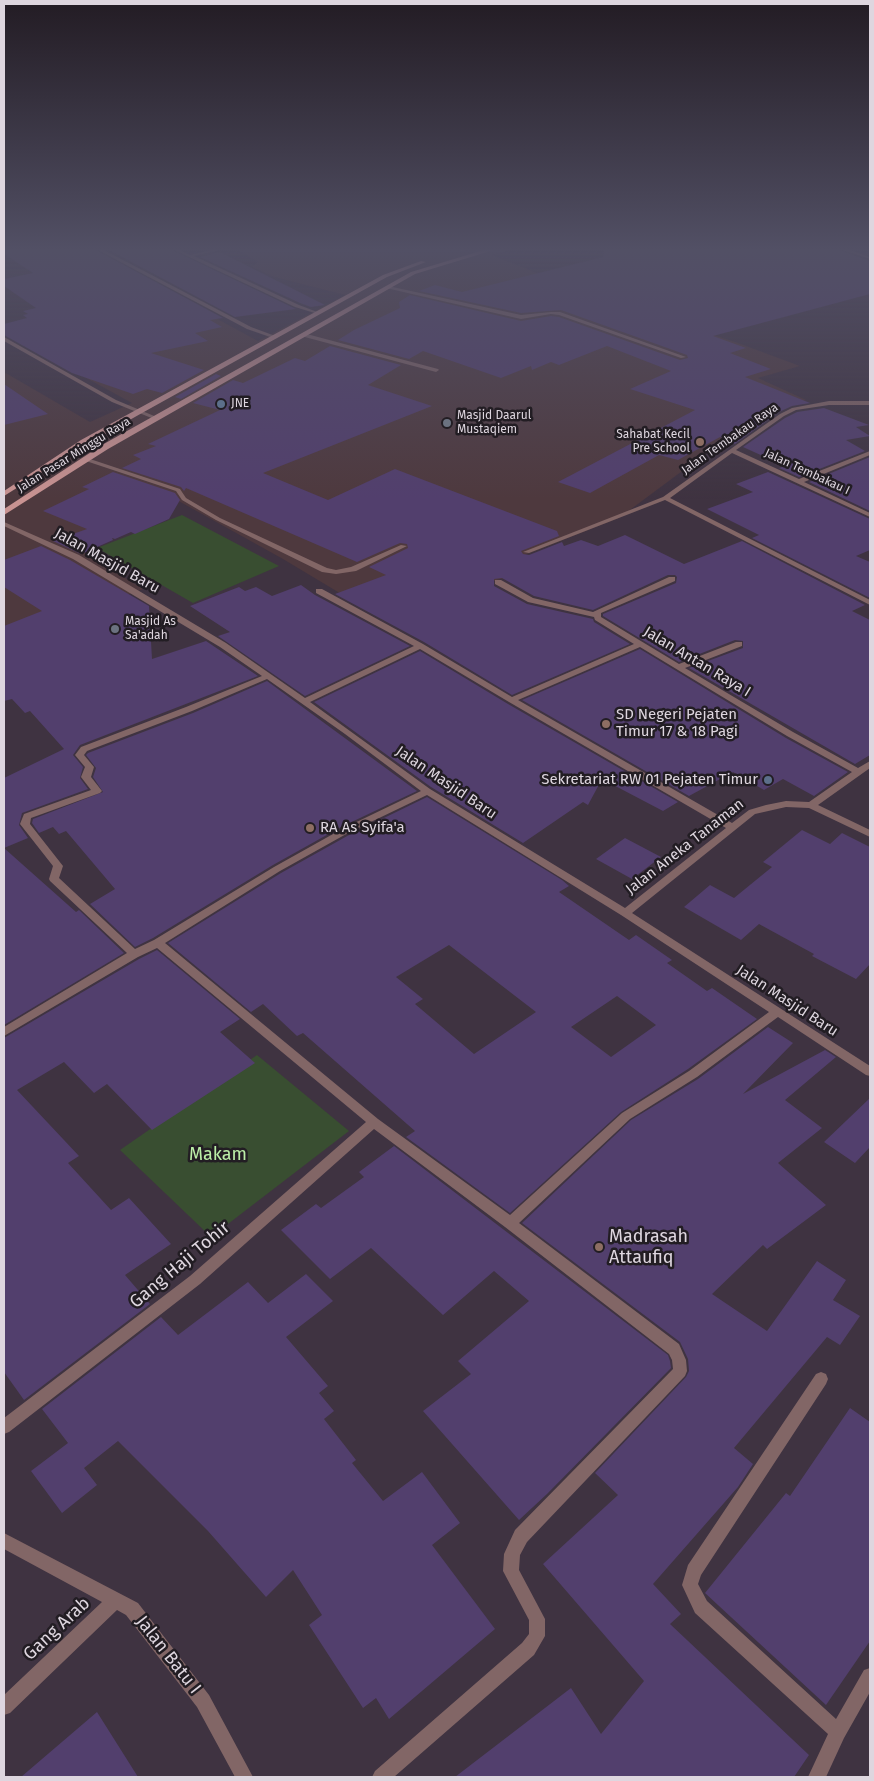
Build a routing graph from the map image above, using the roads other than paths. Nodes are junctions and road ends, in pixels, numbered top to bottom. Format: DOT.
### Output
graph roads {
  1 [pos="261,332"];
  2 [pos="282,332"];
  3 [pos="308,332"];
  4 [pos="612,332"];
  5 [pos="303,335"];
  6 [pos="275,336"];
  7 [pos="4,340"];
  8 [pos="683,357"];
  9 [pos="436,370"];
  10 [pos="870,403"];
  11 [pos="135,410"];
  12 [pos="156,418"];
  13 [pos="733,451"];
  14 [pos="870,453"];
  15 [pos="85,459"];
  16 [pos="801,481"];
  17 [pos="4,494"];
  18 [pos="665,498"];
  19 [pos="4,513"];
  20 [pos="870,515"];
  21 [pos="4,524"];
  22 [pos="404,546"];
  23 [pos="527,552"];
  24 [pos="672,579"];
  25 [pos="498,582"];
  26 [pos="319,591"];
  27 [pos="869,601"];
  28 [pos="596,615"];
  29 [pos="640,644"];
  30 [pos="739,644"];
  31 [pos="420,646"];
  32 [pos="679,667"];
  33 [pos="268,676"];
  34 [pos="512,700"];
  35 [pos="306,701"];
  36 [pos="870,764"];
  37 [pos="858,772"];
  38 [pos="427,791"];
  39 [pos="811,806"];
  40 [pos="732,827"];
  41 [pos="870,834"];
  42 [pos="625,912"];
  43 [pos="158,943"];
  44 [pos="134,954"];
  45 [pos="777,1012"];
  46 [pos="4,1032"];
  47 [pos="870,1072"];
  48 [pos="374,1122"];
  49 [pos="510,1222"];
  50 [pos="821,1379"];
  51 [pos="4,1428"];
  52 [pos="4,1541"];
  53 [pos="116,1600"];
  54 [pos="870,1676"];
  55 [pos="4,1707"];
  56 [pos="838,1732"];
  57 [pos="244,1777"];
  58 [pos="381,1777"];
  59 [pos="817,1777"];
  1 -- 6 [label="street"];
  2 -- 6 [label="main road, Jalan Pasar Minggu Raya"];
  3 -- 5 [label="main road, Jalan Pasar Minggu Raya"];
  4 -- 8 [label="street"];
  5 -- 9 [label="street"];
  5 -- 12 [label="main road, Jalan Pasar Minggu Raya"];
  6 -- 11 [label="main road, Jalan Pasar Minggu Raya"];
  7 -- 11 [label="street"];
  10 -- 13 [label="street, Jalan Tembakau Raya"];
  11 -- 12 [label="street"];
  11 -- 17 [label="main road, Jalan Pasar Minggu Raya"];
  12 -- 15 [label="main road, Jalan Pasar Minggu Raya"];
  13 -- 16 [label="street, Jalan Tembakau I"];
  13 -- 18 [label="street, Jalan Tembakau Raya"];
  14 -- 16 [label="street"];
  15 -- 19 [label="main road, Jalan Pasar Minggu Raya"];
  15 -- 22 [label="street"];
  16 -- 20 [label="street, Jalan Tembakau I"];
  18 -- 23 [label="street, Jalan Tembakau Raya"];
  18 -- 27 [label="street"];
  21 -- 33 [label="street, Jalan Masjid Baru"];
  24 -- 28 [label="street"];
  25 -- 28 [label="street"];
  26 -- 31 [label="street"];
  28 -- 29 [label="street, Jalan Antan Raya I"];
  29 -- 32 [label="street, Jalan Antan Raya I"];
  29 -- 34 [label="street"];
  30 -- 32 [label="street"];
  31 -- 34 [label="street"];
  31 -- 35 [label="street"];
  32 -- 37 [label="street, Jalan Antan Raya I"];
  33 -- 35 [label="street, Jalan Masjid Baru"];
  33 -- 44 [label="street"];
  34 -- 40 [label="street"];
  35 -- 38 [label="street, Jalan Masjid Baru"];
  36 -- 37 [label="street"];
  37 -- 39 [label="street"];
  38 -- 42 [label="street, Jalan Masjid Baru"];
  38 -- 43 [label="street"];
  39 -- 40 [label="street, Jalan Aneka Tanaman"];
  39 -- 41 [label="street"];
  40 -- 42 [label="street, Jalan Aneka Tanaman"];
  42 -- 45 [label="street, Jalan Masjid Baru"];
  43 -- 44 [label="street"];
  43 -- 48 [label="street"];
  44 -- 46 [label="street"];
  45 -- 47 [label="street, Jalan Masjid Baru"];
  45 -- 49 [label="street"];
  48 -- 49 [label="street"];
  48 -- 51 [label="street, Gang Haji Tohir"];
  49 -- 58 [label="street"];
  50 -- 56 [label="street"];
  52 -- 53 [label="street, Jalan Batu I"];
  53 -- 55 [label="street, Gang Arab"];
  53 -- 57 [label="street, Jalan Batu I"];
  54 -- 56 [label="street"];
  56 -- 59 [label="street"];
}
